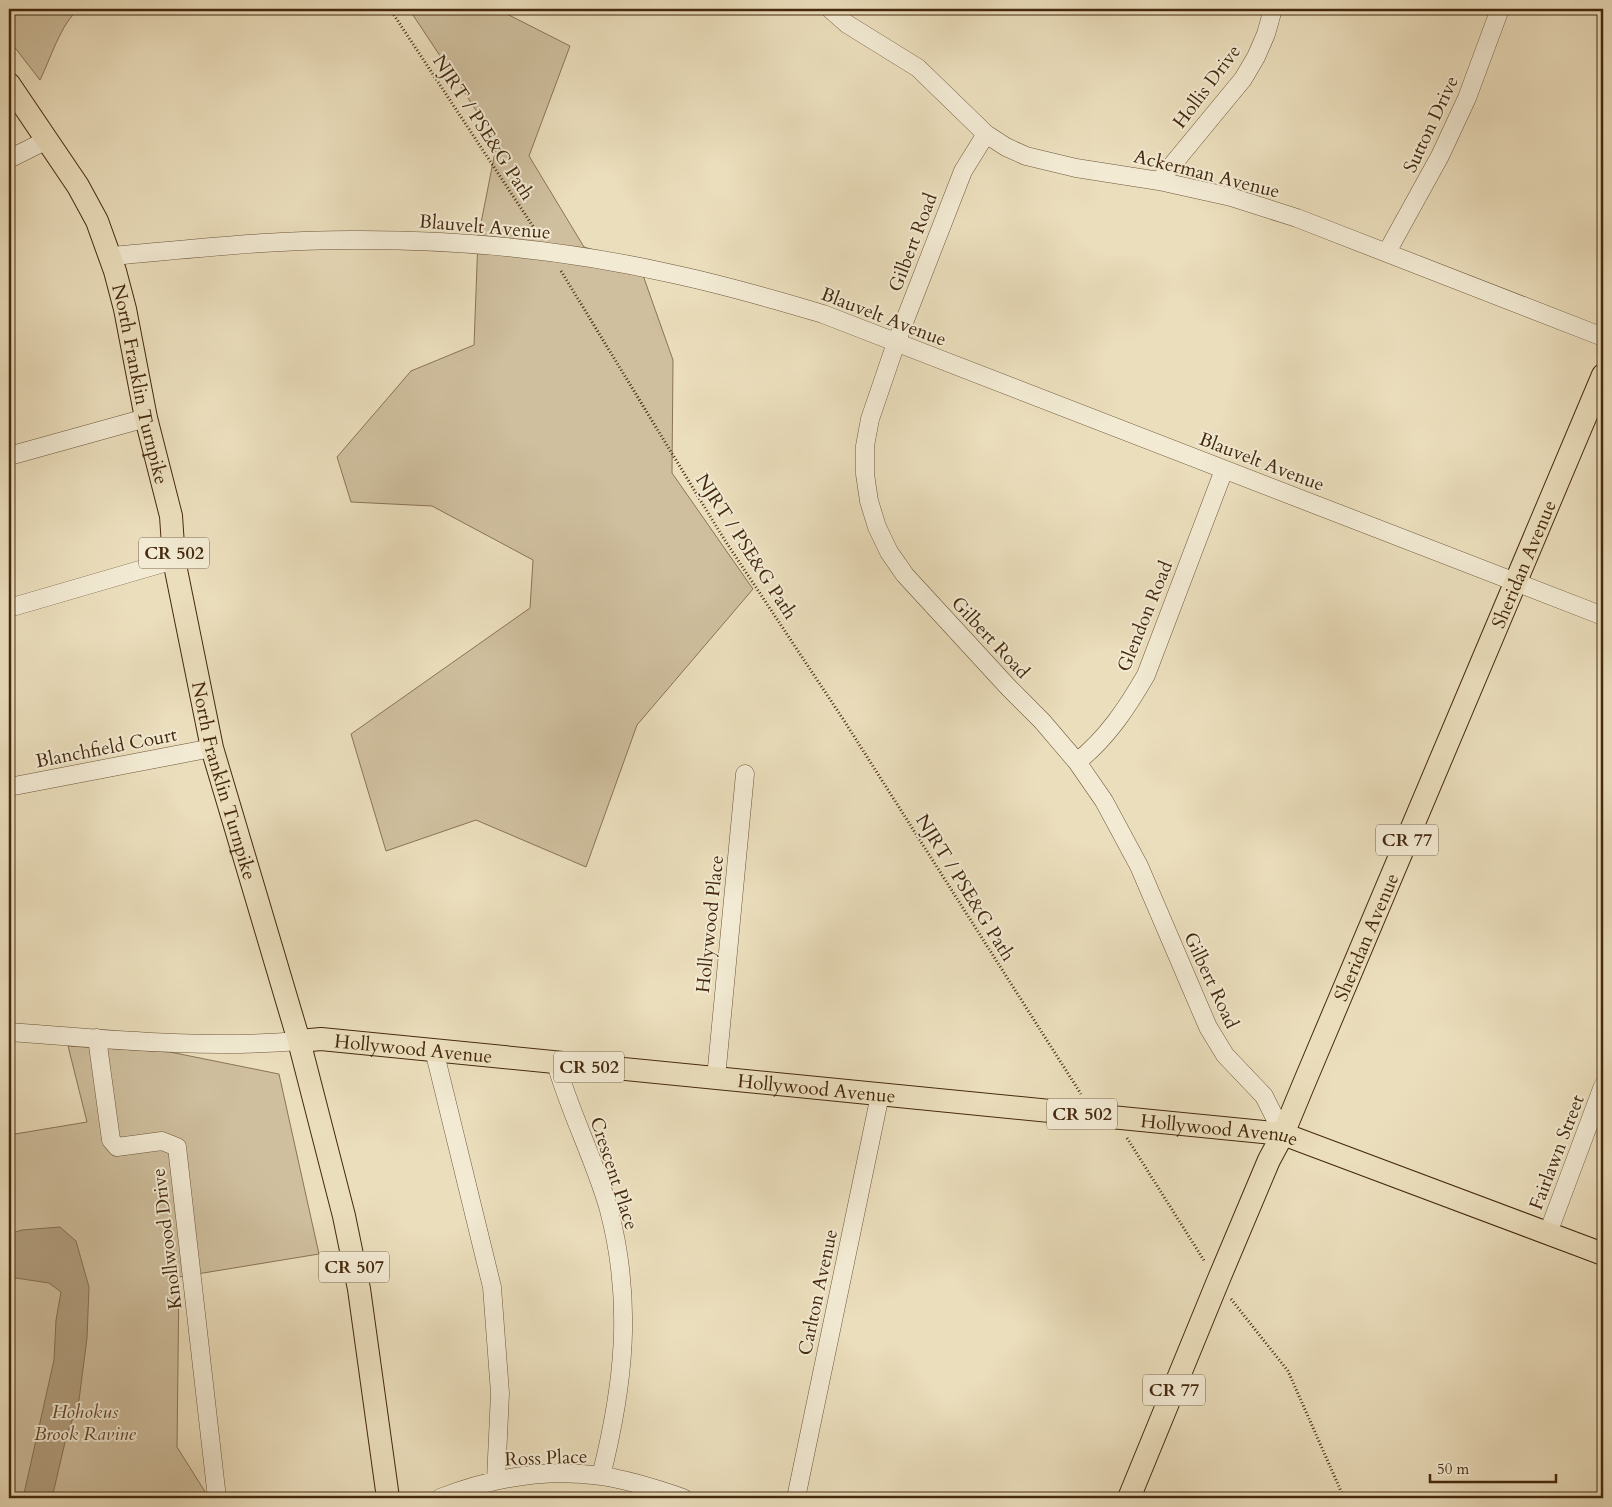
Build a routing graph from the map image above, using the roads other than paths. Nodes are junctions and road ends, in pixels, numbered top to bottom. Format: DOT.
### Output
graph roads {
  1 [pos="830,9"];
  2 [pos="1273,9"];
  3 [pos="1500,9"];
  4 [pos="9,84"];
  5 [pos="986,134"];
  6 [pos="47,140"];
  7 [pos="9,160"];
  8 [pos="1159,181"];
  9 [pos="1387,252"];
  10 [pos="110,256"];
  11 [pos="1603,337"];
  12 [pos="896,343"];
  13 [pos="1603,375"];
  14 [pos="146,418"];
  15 [pos="9,456"];
  16 [pos="1224,470"];
  17 [pos="174,560"];
  18 [pos="1516,582"];
  19 [pos="9,608"];
  20 [pos="1603,616"];
  21 [pos="212,748"];
  22 [pos="1077,762"];
  23 [pos="745,774"];
  24 [pos="9,787"];
  25 [pos="9,1032"];
  26 [pos="97,1038"];
  27 [pos="299,1041"];
  28 [pos="434,1050"];
  29 [pos="556,1064"];
  30 [pos="716,1078"];
  31 [pos="1603,1086"];
  32 [pos="880,1095"];
  33 [pos="1283,1134"];
  34 [pos="1548,1233"];
  35 [pos="1603,1254"];
  36 [pos="601,1476"];
  37 [pos="496,1480"];
  38 [pos="218,1498"];
  39 [pos="388,1498"];
  40 [pos="440,1498"];
  41 [pos="683,1498"];
  42 [pos="796,1498"];
  43 [pos="1129,1498"];
  1 -- 5 [label="street, Ackerman Avenue"];
  2 -- 8 [label="street, Hollis Drive"];
  3 -- 9 [label="street, Sutton Drive"];
  4 -- 6 [label="main road, North Franklin Turnpike / CR 502"];
  5 -- 8 [label="street, Ackerman Avenue"];
  5 -- 12 [label="street, Gilbert Road"];
  6 -- 7 [label="street"];
  6 -- 10 [label="main road, North Franklin Turnpike / CR 502"];
  8 -- 9 [label="street, Ackerman Avenue"];
  9 -- 11 [label="street, Ackerman Avenue"];
  10 -- 12 [label="street, Blauvelt Avenue"];
  10 -- 14 [label="main road, North Franklin Turnpike / CR 502"];
  12 -- 16 [label="street, Blauvelt Avenue"];
  12 -- 22 [label="street, Gilbert Road"];
  13 -- 18 [label="main road, Sheridan Avenue / CR 77"];
  14 -- 15 [label="street"];
  14 -- 17 [label="main road, North Franklin Turnpike / CR 502"];
  16 -- 18 [label="street, Blauvelt Avenue"];
  16 -- 22 [label="street, Glendon Road"];
  17 -- 19 [label="street"];
  17 -- 21 [label="main road, North Franklin Turnpike / CR 502"];
  18 -- 20 [label="street, Blauvelt Avenue"];
  18 -- 33 [label="main road, Sheridan Avenue / CR 77"];
  21 -- 24 [label="street, Blanchfield Court"];
  21 -- 27 [label="main road, North Franklin Turnpike / CR 502"];
  22 -- 33 [label="street, Gilbert Road"];
  23 -- 30 [label="street, Hollywood Place"];
  25 -- 26 [label="street, Hollywood Avenue"];
  26 -- 27 [label="street, Hollywood Avenue"];
  26 -- 38 [label="street, Knollwood Drive"];
  27 -- 28 [label="main road, Hollywood Avenue / CR 502"];
  27 -- 39 [label="main road, North Franklin Turnpike / CR 507"];
  28 -- 29 [label="main road, Hollywood Avenue / CR 502"];
  28 -- 37 [label="street"];
  29 -- 30 [label="main road, Hollywood Avenue / CR 502"];
  29 -- 36 [label="street, Crescent Place"];
  30 -- 32 [label="main road, Hollywood Avenue / CR 502"];
  31 -- 34 [label="street, Fairlawn Street"];
  32 -- 33 [label="main road, Hollywood Avenue / CR 502"];
  32 -- 42 [label="street, Carlton Avenue"];
  33 -- 34 [label="main road, Hollywood Avenue / CR 502"];
  33 -- 43 [label="main road, Sheridan Avenue / CR 77"];
  34 -- 35 [label="main road, Hollywood Avenue / CR 502"];
  36 -- 37 [label="street, Ross Place"];
  36 -- 41 [label="street, Ross Place"];
  37 -- 40 [label="street, Ross Place"];
}
